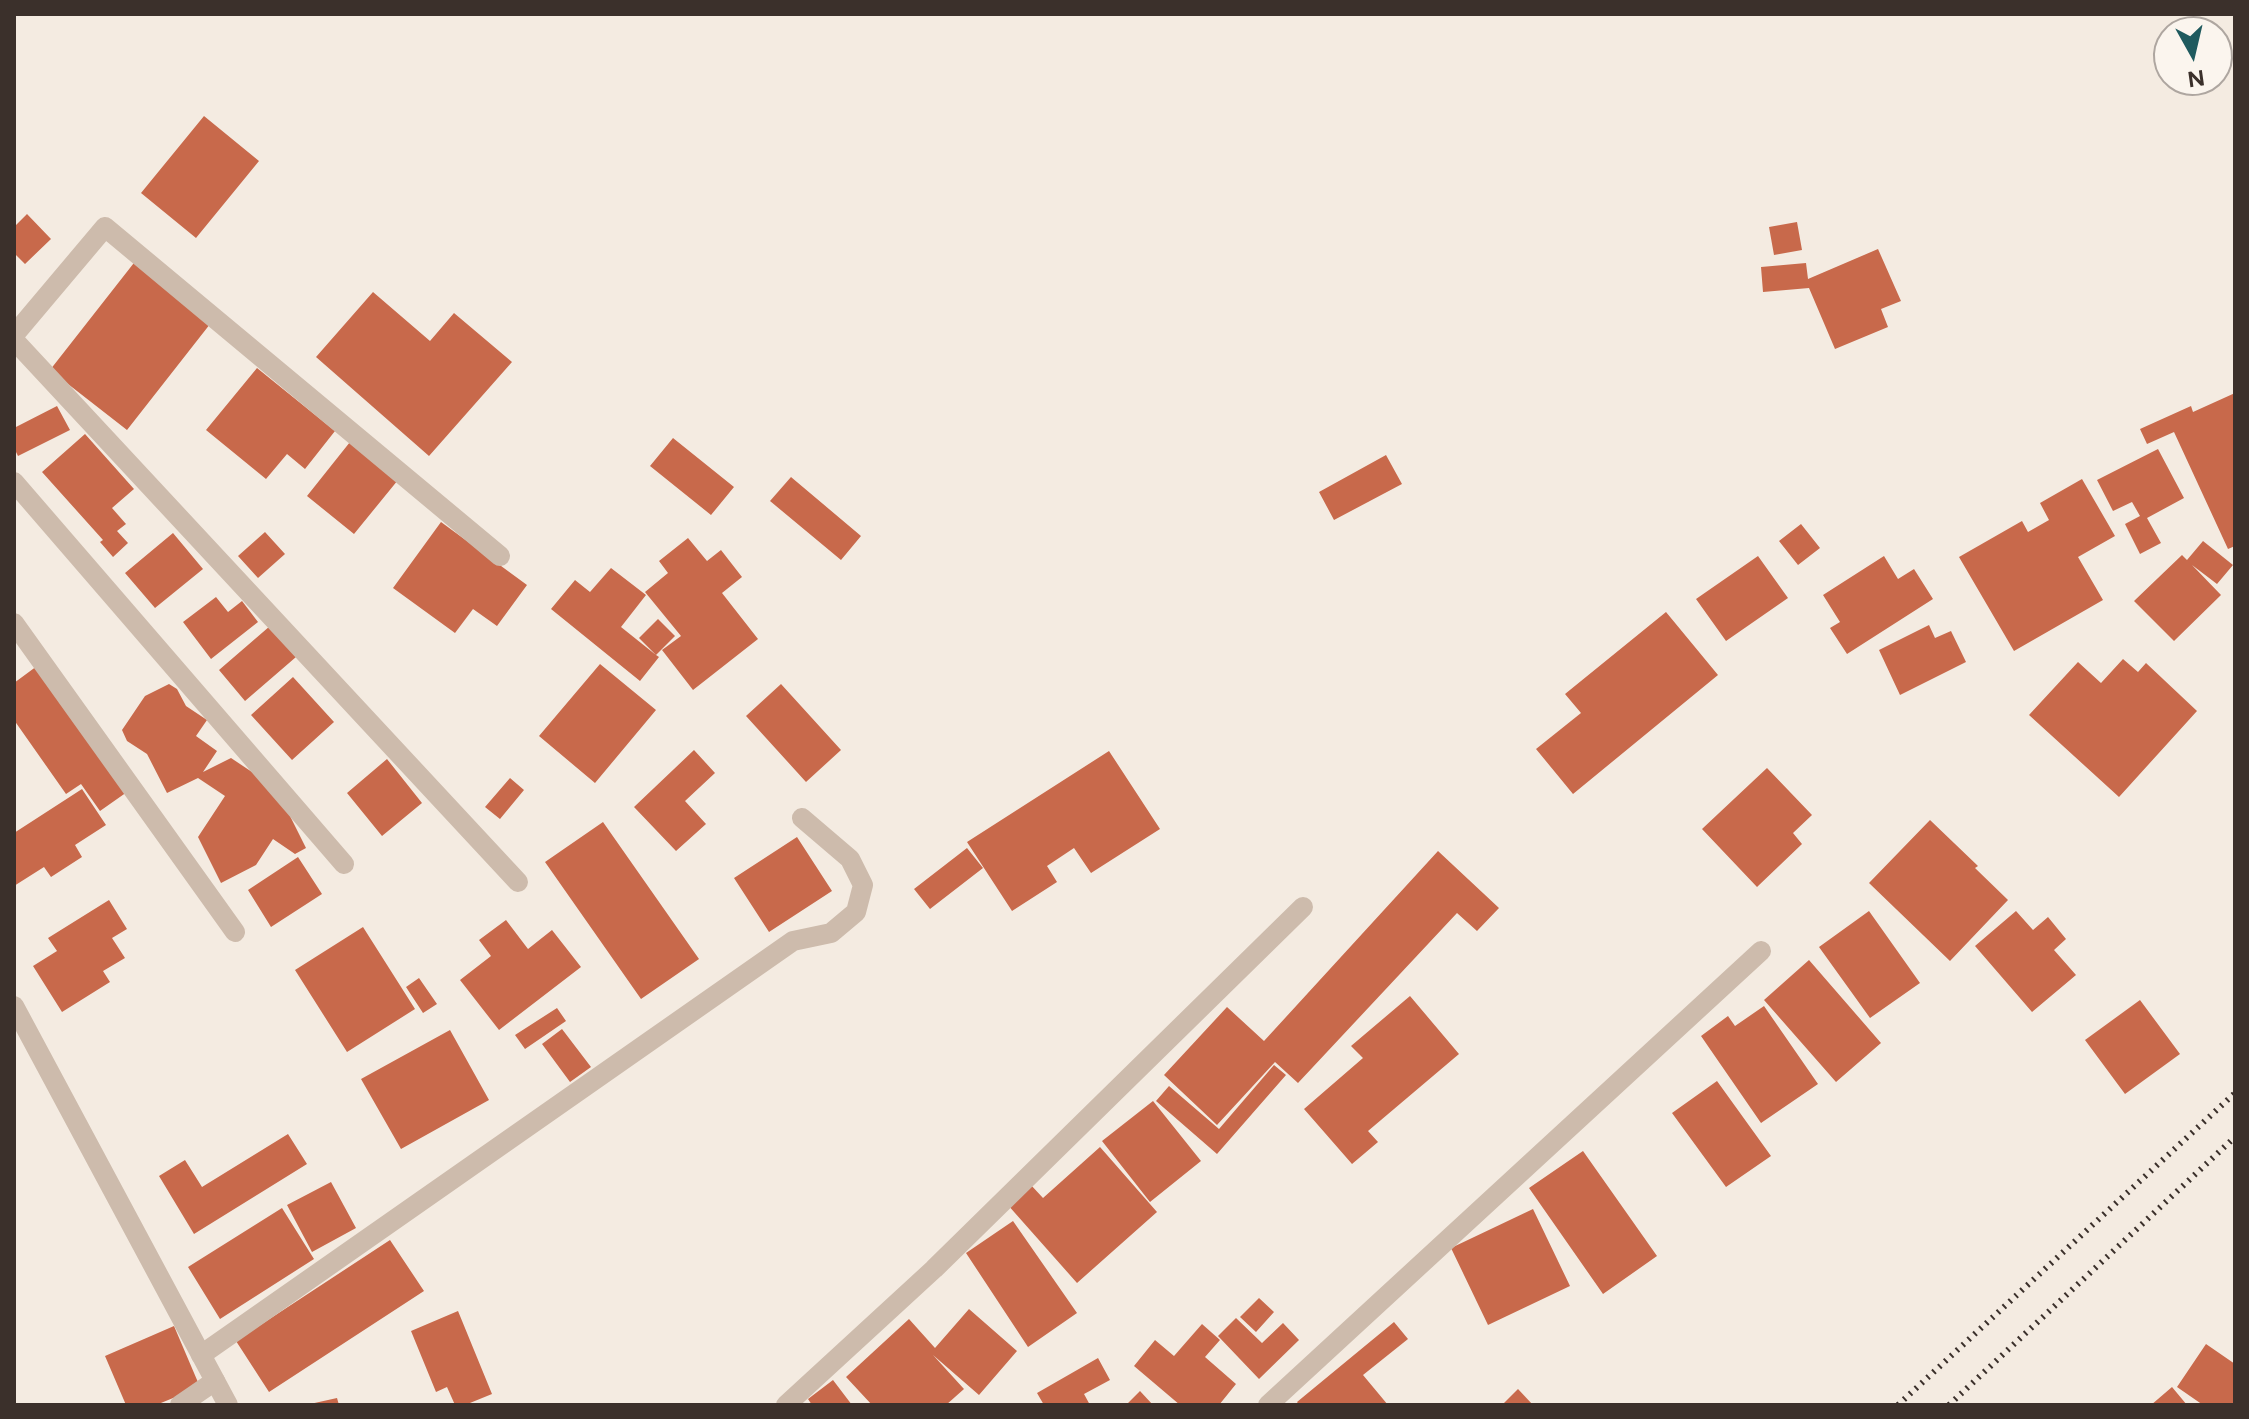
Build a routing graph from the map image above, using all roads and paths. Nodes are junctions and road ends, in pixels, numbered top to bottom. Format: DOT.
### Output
graph roads {
  1 [pos="14,337"];
  2 [pos="14,482"];
  3 [pos="500,556"];
  4 [pos="14,623"];
  5 [pos="802,818"];
  6 [pos="344,864"];
  7 [pos="518,882"];
  8 [pos="1303,907"];
  9 [pos="235,932"];
  10 [pos="1761,951"];
  11 [pos="14,1006"];
  12 [pos="201,1355"];
  13 [pos="215,1381"];
  14 [pos="180,1405"];
  15 [pos="228,1405"];
  16 [pos="786,1405"];
  17 [pos="1268,1405"];
  1 -- 3 [label="street"];
  1 -- 7 [label="street"];
  2 -- 6 [label="street"];
  4 -- 9 [label="street"];
  5 -- 12 [label="street"];
  8 -- 16 [label="street"];
  10 -- 17 [label="street"];
  11 -- 12 [label="street"];
  12 -- 13 [label="street"];
  13 -- 14 [label="street"];
  13 -- 15 [label="street"];
}
